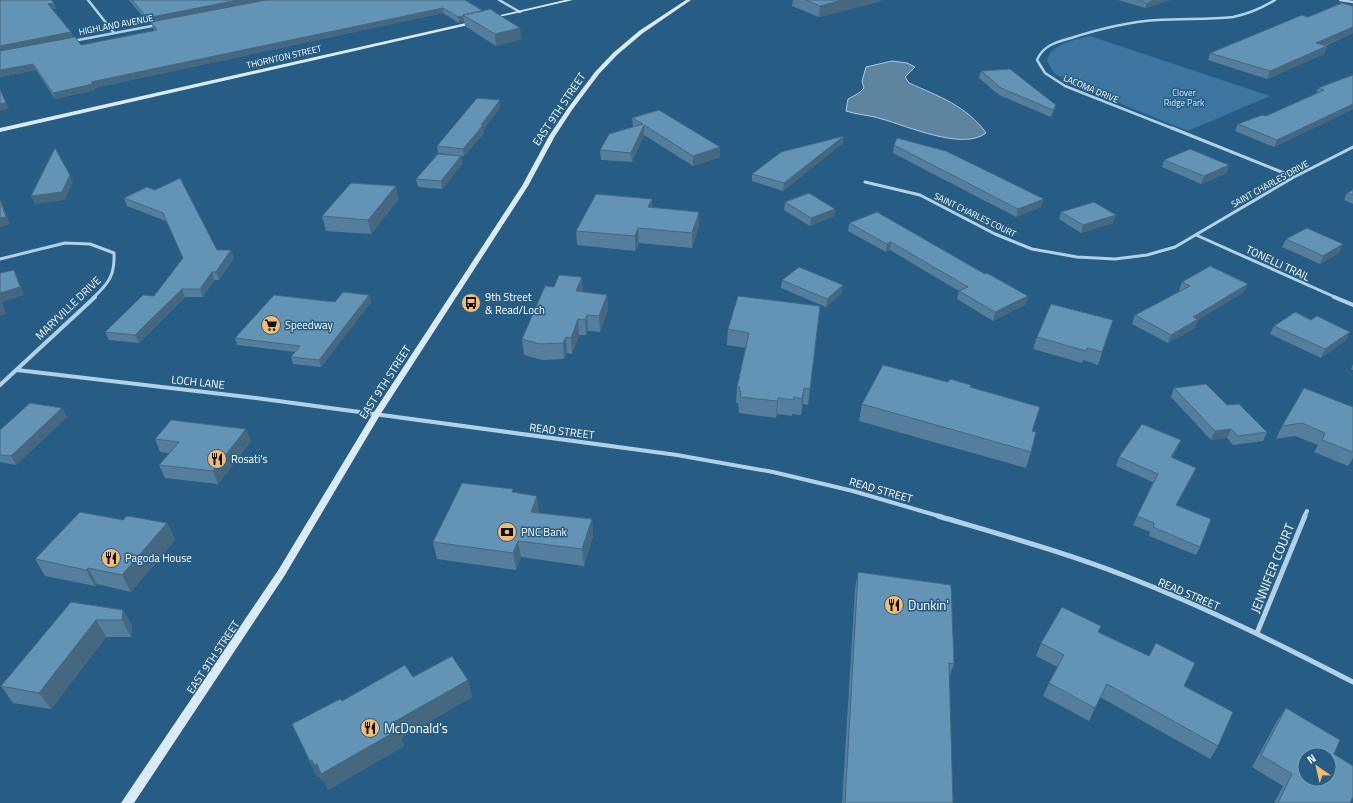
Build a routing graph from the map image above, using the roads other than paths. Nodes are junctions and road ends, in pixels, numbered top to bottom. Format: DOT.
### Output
graph roads {
  1 [pos="88,0"];
  2 [pos="499,0"];
  3 [pos="571,0"];
  4 [pos="689,0"];
  5 [pos="1275,0"];
  6 [pos="1340,0"];
  7 [pos="1353,2"];
  8 [pos="520,12"];
  9 [pos="160,24"];
  10 [pos="114,33"];
  11 [pos="68,42"];
  12 [pos="0,130"];
  13 [pos="1353,147"];
  14 [pos="1294,177"];
  15 [pos="865,182"];
  16 [pos="1196,235"];
  17 [pos="0,259"];
  18 [pos="1353,305"];
  19 [pos="17,370"];
  20 [pos="0,385"];
  21 [pos="376,415"];
  22 [pos="1307,511"];
  23 [pos="1257,632"];
  24 [pos="1353,682"];
  25 [pos="127,803"];
  1 -- 10 [label="street"];
  2 -- 8 [label="street"];
  3 -- 8 [label="main road, THORNTON STREET"];
  4 -- 21 [label="main road, EAST 9TH STREET"];
  5 -- 14 [label="street, LACOMA DRIVE"];
  6 -- 7 [label="street"];
  8 -- 12 [label="main road, THORNTON STREET"];
  9 -- 10 [label="street, HIGHLAND AVENUE"];
  10 -- 11 [label="street, HIGHLAND AVENUE"];
  13 -- 14 [label="street, SAINT CHARLES DRIVE"];
  14 -- 16 [label="street, SAINT CHARLES DRIVE"];
  15 -- 16 [label="street, SAINT CHARLES COURT"];
  16 -- 18 [label="street, TONELLI TRAIL"];
  17 -- 19 [label="street, MARYVILLE DRIVE"];
  19 -- 20 [label="street, MARYVILLE DRIVE"];
  19 -- 21 [label="street, LOCH LANE"];
  21 -- 23 [label="street, READ STREET"];
  21 -- 25 [label="main road, EAST 9TH STREET"];
  22 -- 23 [label="street, JENNIFER COURT"];
  23 -- 24 [label="street, READ STREET"];
}
